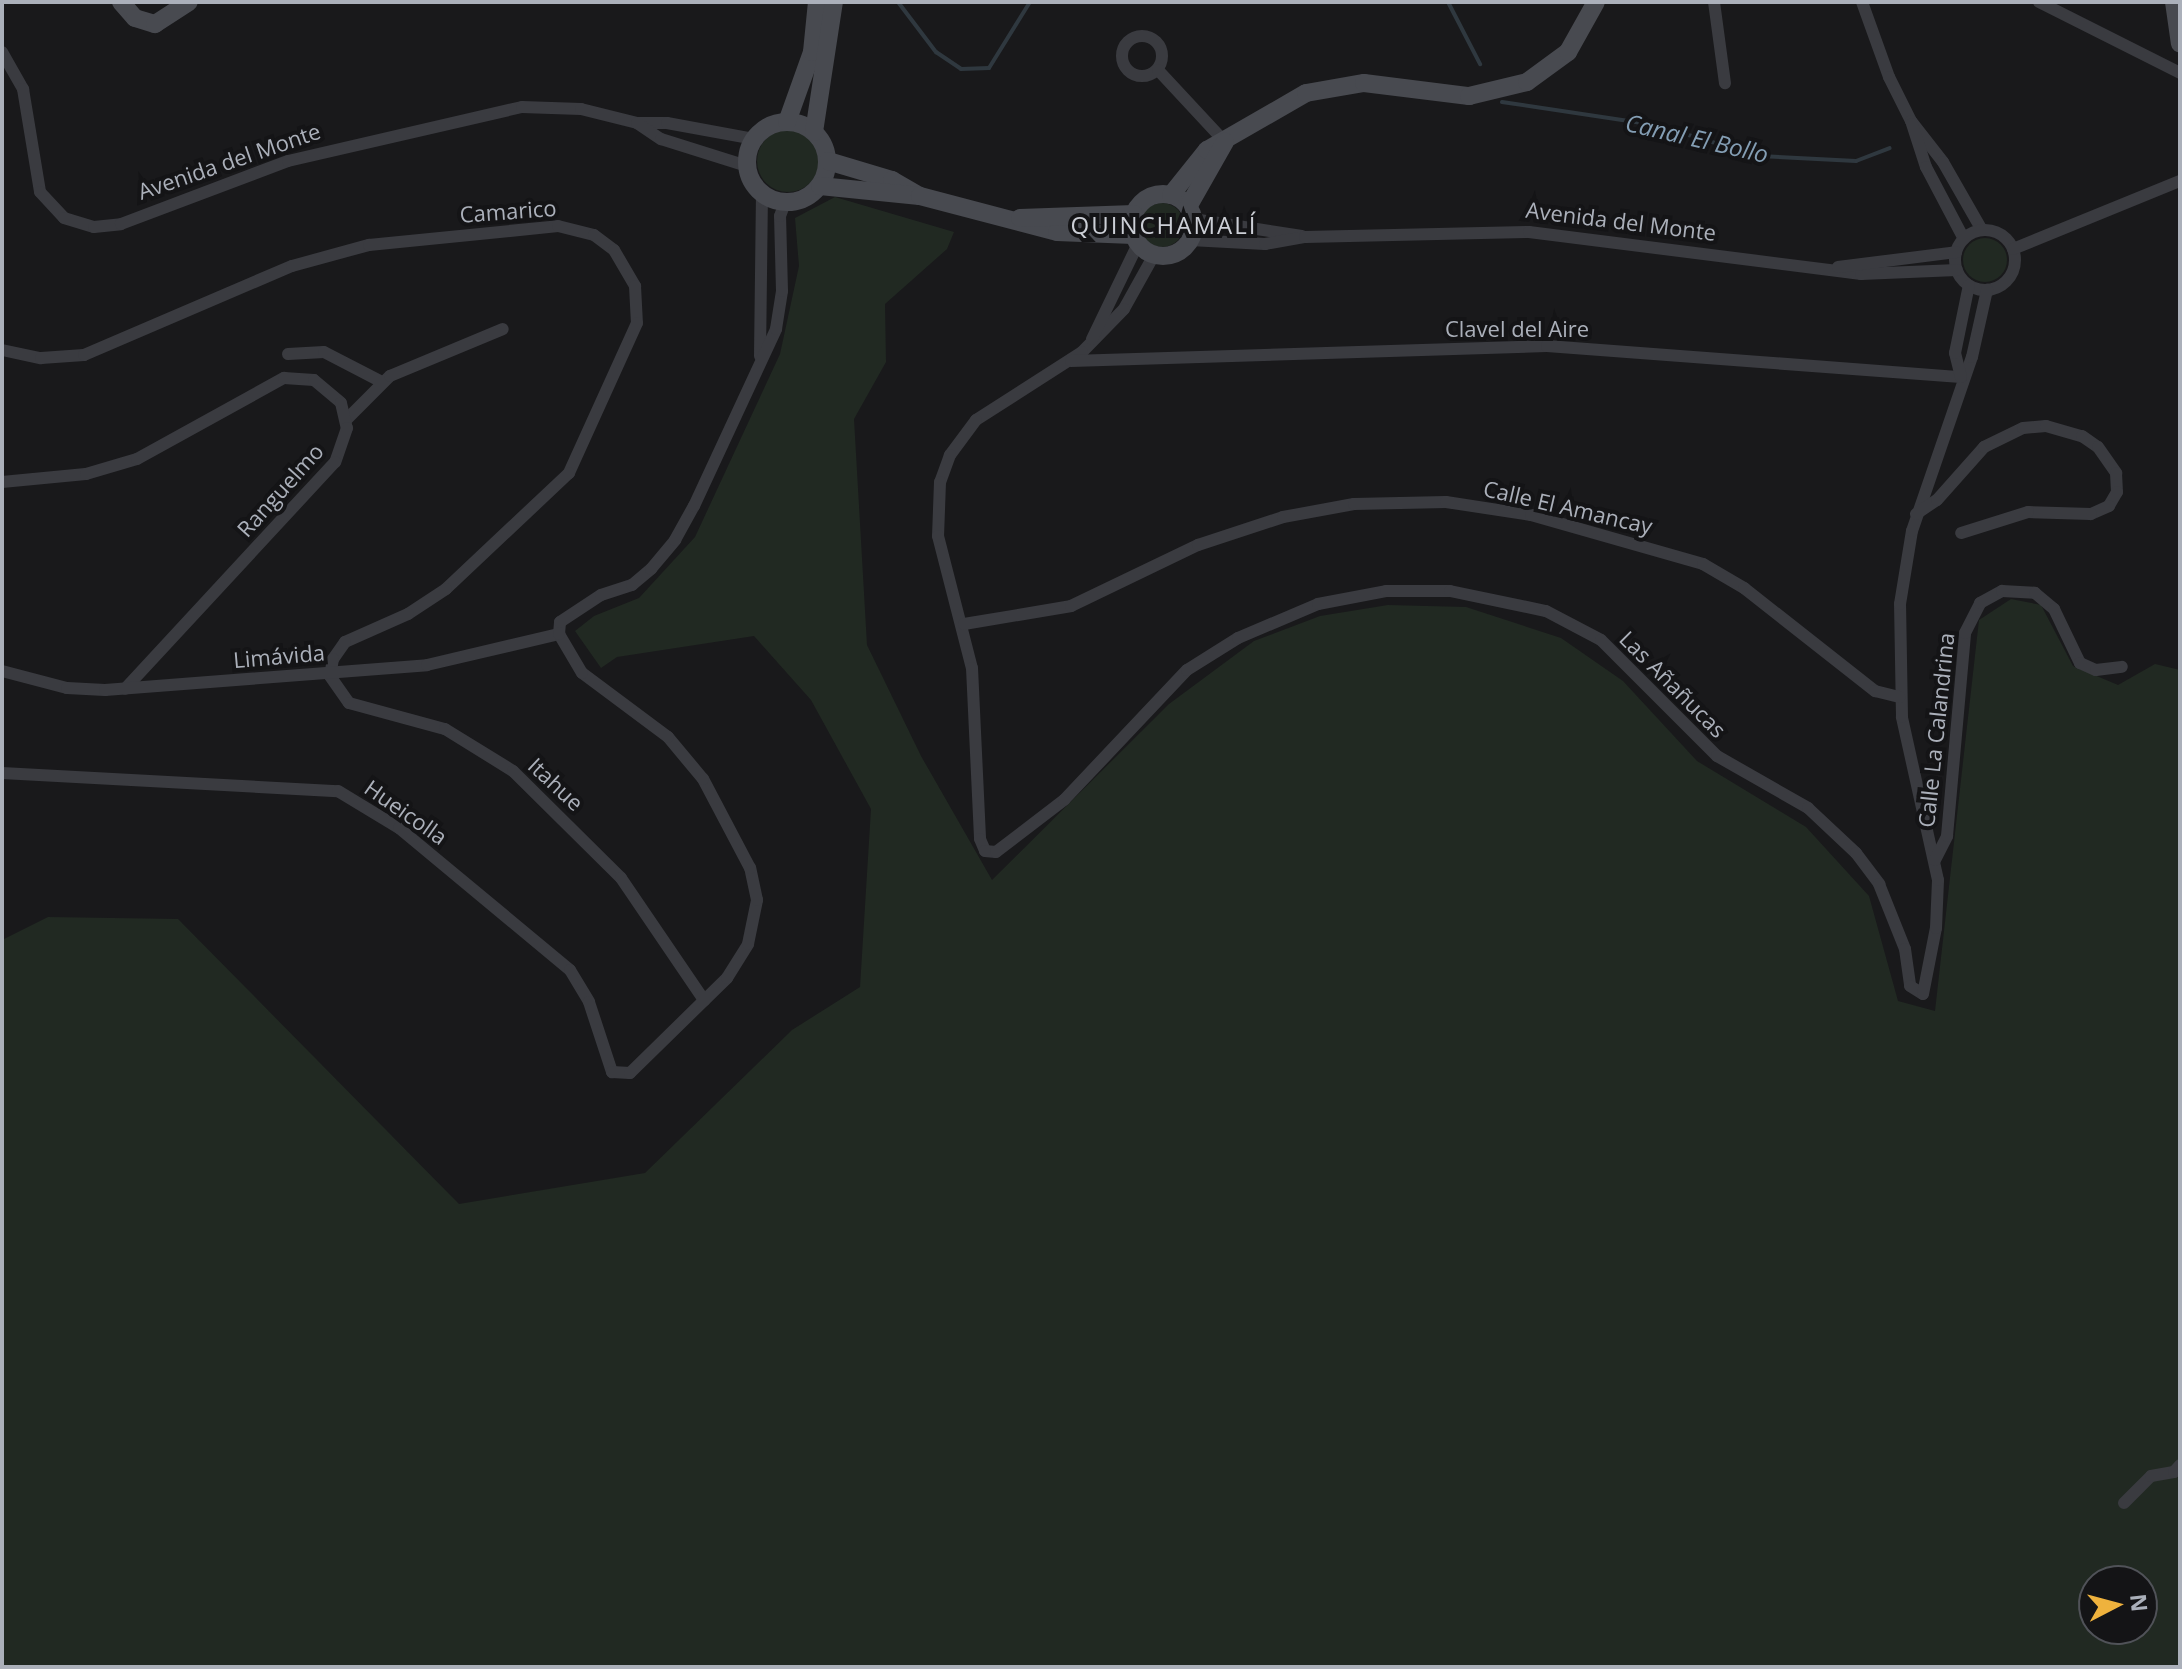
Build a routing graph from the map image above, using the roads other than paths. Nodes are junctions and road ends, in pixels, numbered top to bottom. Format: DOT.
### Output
graph roads {
  1 [pos="121,2"];
  2 [pos="189,2"];
  3 [pos="817,2"];
  4 [pos="834,2"];
  5 [pos="1596,2"];
  6 [pos="1714,2"];
  7 [pos="1862,2"];
  8 [pos="2039,2"];
  9 [pos="2174,2"];
  10 [pos="2180,44"];
  11 [pos="2,52"];
  12 [pos="1158,70"];
  13 [pos="2180,73"];
  14 [pos="1725,83"];
  15 [pos="1911,121"];
  16 [pos="787,122"];
  17 [pos="637,123"];
  18 [pos="814,132"];
  19 [pos="754,139"];
  20 [pos="1225,142"];
  21 [pos="828,161"];
  22 [pos="747,166"];
  23 [pos="2180,181"];
  24 [pos="820,186"];
  25 [pos="762,194"];
  26 [pos="1171,195"];
  27 [pos="920,196"];
  28 [pos="785,203"];
  29 [pos="1191,213"];
  30 [pos="1134,214"];
  31 [pos="1013,219"];
  32 [pos="1982,230"];
  33 [pos="1305,237"];
  34 [pos="1136,239"];
  35 [pos="1964,239"];
  36 [pos="1190,240"];
  37 [pos="2013,249"];
  38 [pos="1956,252"];
  39 [pos="1154,255"];
  40 [pos="1835,267"];
  41 [pos="1957,270"];
  42 [pos="1969,285"];
  43 [pos="1987,290"];
  44 [pos="503,329"];
  45 [pos="1091,342"];
  46 [pos="2,350"];
  47 [pos="288,354"];
  48 [pos="760,356"];
  49 [pos="1071,361"];
  50 [pos="1961,377"];
  51 [pos="382,382"];
  52 [pos="347,419"];
  53 [pos="2,482"];
  54 [pos="1916,514"];
  55 [pos="1961,533"];
  56 [pos="964,624"];
  57 [pos="559,634"];
  58 [pos="2122,667"];
  59 [pos="2,671"];
  60 [pos="330,672"];
  61 [pos="125,689"];
  62 [pos="1899,697"];
  63 [pos="2,773"];
  64 [pos="1935,860"];
  65 [pos="704,1000"];
  66 [pos="2180,1465"];
  67 [pos="2124,1503"];
  1 -- 2 [label="street"];
  3 -- 16 [label="street"];
  4 -- 18 [label="street"];
  5 -- 20 [label="street"];
  6 -- 14 [label="street"];
  7 -- 15 [label="street"];
  8 -- 13 [label="street"];
  9 -- 10 [label="street"];
  11 -- 17 [label="street, Avenida del Monte"];
  12 -- 20 [label="street"];
  15 -- 32 [label="street"];
  15 -- 35 [label="street"];
  16 -- 18 [label="street"];
  16 -- 19 [label="street"];
  17 -- 19 [label="street, Avenida del Monte"];
  17 -- 22 [label="street, Avenida del Monte"];
  18 -- 21 [label="street"];
  19 -- 22 [label="street"];
  20 -- 26 [label="street"];
  20 -- 29 [label="street"];
  21 -- 24 [label="street"];
  21 -- 27 [label="street"];
  22 -- 25 [label="street"];
  23 -- 37 [label="street"];
  24 -- 27 [label="street"];
  24 -- 28 [label="street"];
  25 -- 28 [label="street"];
  25 -- 48 [label="street"];
  26 -- 29 [label="street"];
  26 -- 30 [label="street"];
  27 -- 31 [label="street"];
  28 -- 48 [label="street"];
  29 -- 33 [label="street, Avenida del Monte"];
  29 -- 36 [label="street"];
  30 -- 31 [label="street"];
  30 -- 34 [label="street"];
  31 -- 34 [label="street"];
  32 -- 35 [label="street"];
  32 -- 37 [label="street"];
  33 -- 36 [label="street, Avenida del Monte"];
  33 -- 40 [label="street, Avenida del Monte"];
  34 -- 39 [label="street"];
  34 -- 45 [label="street"];
  35 -- 38 [label="street"];
  36 -- 39 [label="street"];
  37 -- 43 [label="street"];
  38 -- 40 [label="street, Avenida del Monte"];
  38 -- 41 [label="street"];
  39 -- 45 [label="street"];
  40 -- 41 [label="street, Avenida del Monte"];
  41 -- 42 [label="street"];
  42 -- 43 [label="street"];
  42 -- 50 [label="street"];
  43 -- 50 [label="street"];
  44 -- 51 [label="street"];
  45 -- 49 [label="street"];
  46 -- 60 [label="street, Camarico"];
  47 -- 51 [label="street"];
  48 -- 57 [label="street"];
  49 -- 50 [label="street, Clavel del Aire"];
  49 -- 56 [label="street"];
  50 -- 54 [label="street"];
  51 -- 52 [label="street"];
  52 -- 53 [label="street"];
  52 -- 61 [label="street, Ranguelmo"];
  54 -- 55 [label="street"];
  54 -- 62 [label="street"];
  56 -- 62 [label="street, Calle El Amancay"];
  56 -- 64 [label="street, Las Añañucas"];
  57 -- 60 [label="street, Limávida"];
  57 -- 65 [label="street"];
  58 -- 64 [label="street, Calle La Calandrina"];
  59 -- 61 [label="street, Limávida"];
  60 -- 61 [label="street, Limávida"];
  60 -- 65 [label="street, Itahue"];
  62 -- 64 [label="street"];
  63 -- 65 [label="street, Hueicolla"];
  66 -- 67 [label="street"];
}
